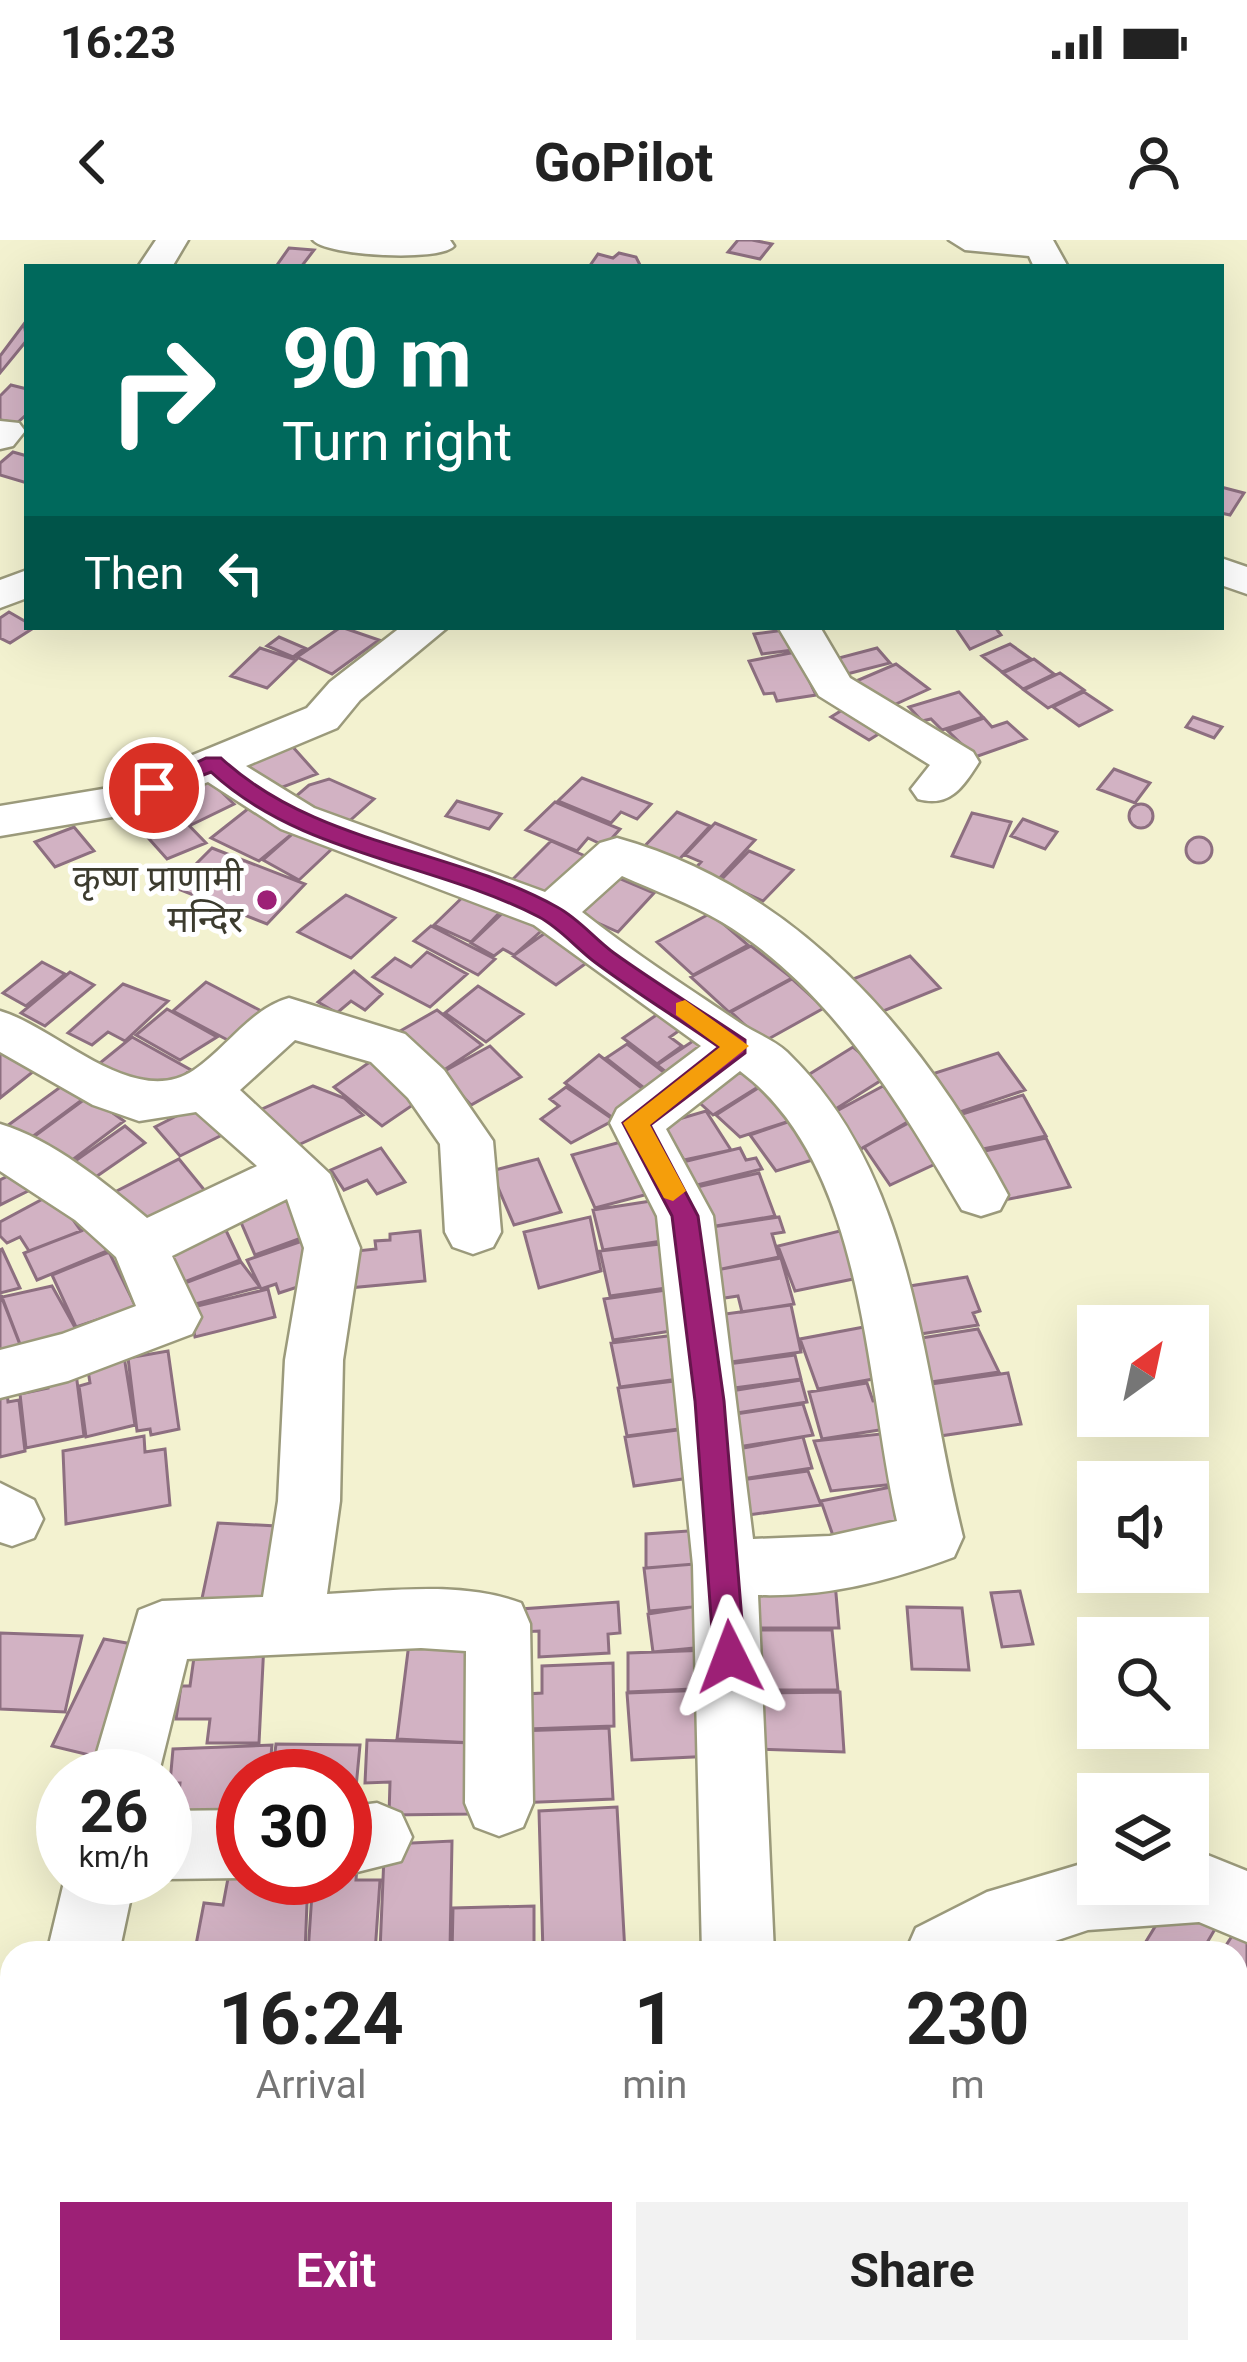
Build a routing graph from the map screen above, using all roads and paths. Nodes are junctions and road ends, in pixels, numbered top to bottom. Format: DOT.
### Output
graph roads {
  1 [pos="329,240"];
  2 [pos="965,240"];
  3 [pos="448,243"];
  4 [pos="399,264"];
  5 [pos="1050,264"];
  6 [pos="424,630"];
  7 [pos="801,630"];
  8 [pos="214,763"];
  9 [pos="934,789"];
  10 [pos="0,820"];
  11 [pos="550,913"];
  12 [pos="0,1029"];
  13 [pos="737,1046"];
  14 [pos="205,1091"];
  15 [pos="0,1144"];
  16 [pos="296,1171"];
  17 [pos="981,1196"];
  18 [pos="472,1232"];
  19 [pos="140,1246"];
  20 [pos="0,1374"];
  21 [pos="725,1565"];
  22 [pos="291,1625"];
  23 [pos="131,1749"];
  24 [pos="499,1803"];
  25 [pos="94,1905"];
  26 [pos="1247,1907"];
  27 [pos="86,1941"];
  28 [pos="738,1941"];
  29 [pos="963,1941"];
  1 -- 3 [label="street"];
  2 -- 5 [label="street"];
  3 -- 4 [label="street"];
  6 -- 8 [label="street"];
  7 -- 9 [label="street"];
  8 -- 10 [label="street"];
  8 -- 11 [label="street"];
  11 -- 13 [label="street"];
  11 -- 17 [label="street"];
  12 -- 14 [label="street"];
  13 -- 21 [label="street"];
  13 -- 21 [label="street"];
  14 -- 16 [label="street"];
  14 -- 18 [label="street"];
  15 -- 19 [label="street"];
  16 -- 19 [label="street"];
  16 -- 22 [label="street"];
  19 -- 20 [label="street"];
  21 -- 28 [label="street"];
  22 -- 23 [label="street"];
  22 -- 24 [label="street"];
  25 -- 27 [label="street"];
  26 -- 29 [label="street"];
}
